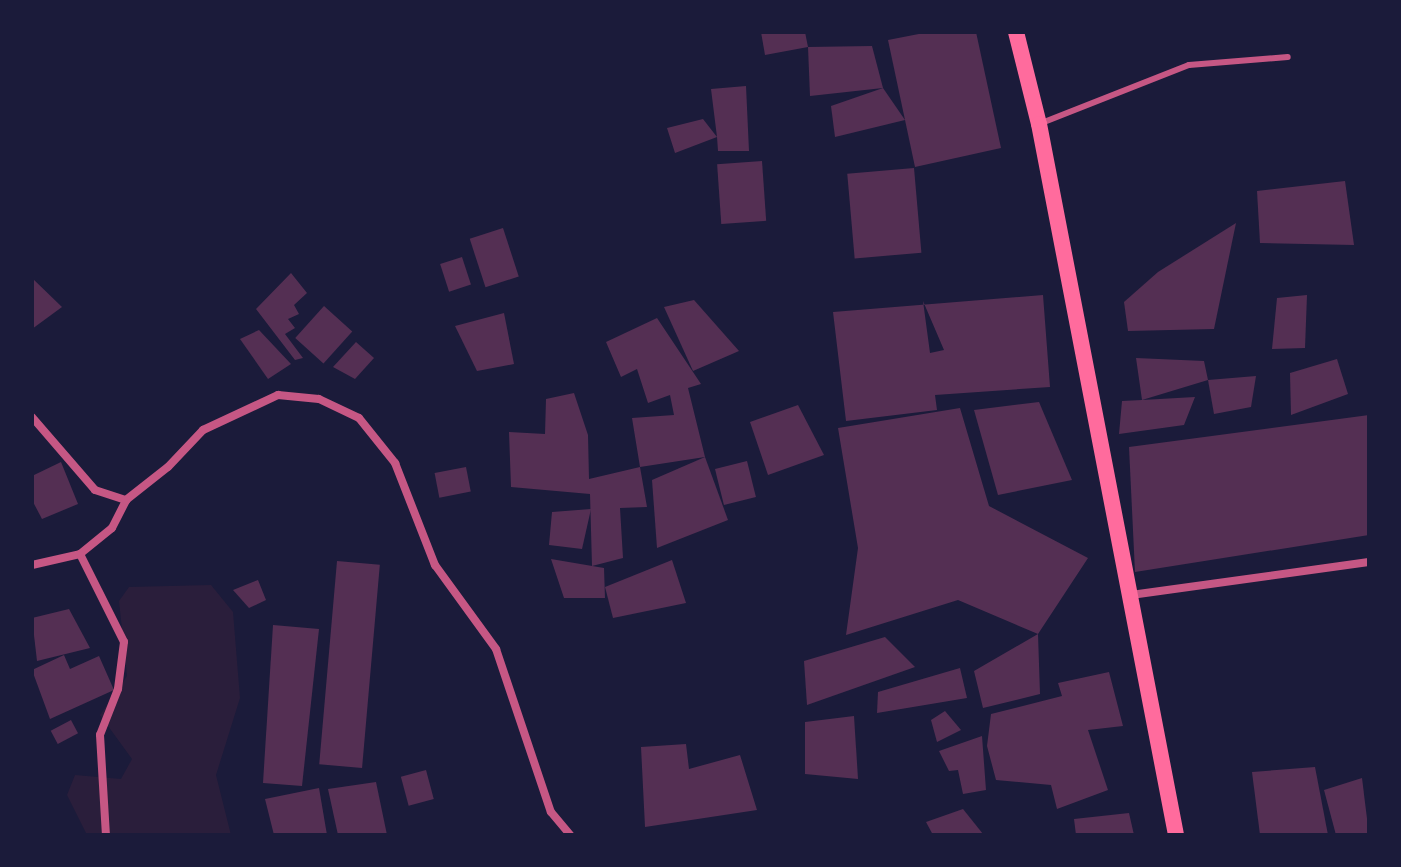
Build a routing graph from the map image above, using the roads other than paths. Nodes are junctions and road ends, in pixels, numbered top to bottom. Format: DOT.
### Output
graph roads {
  1 [pos="1016,32"];
  2 [pos="1288,57"];
  3 [pos="1039,124"];
  4 [pos="32,417"];
  5 [pos="126,500"];
  6 [pos="80,554"];
  7 [pos="1369,562"];
  8 [pos="32,565"];
  9 [pos="1131,595"];
  10 [pos="106,835"];
  11 [pos="570,835"];
  12 [pos="1176,835"];
  1 -- 3 [label="main road"];
  2 -- 3 [label="lane"];
  3 -- 9 [label="main road"];
  4 -- 5 [label="street"];
  5 -- 6 [label="street"];
  5 -- 11 [label="street"];
  6 -- 8 [label="street"];
  6 -- 10 [label="street"];
  7 -- 9 [label="street"];
  9 -- 12 [label="main road"];
}
